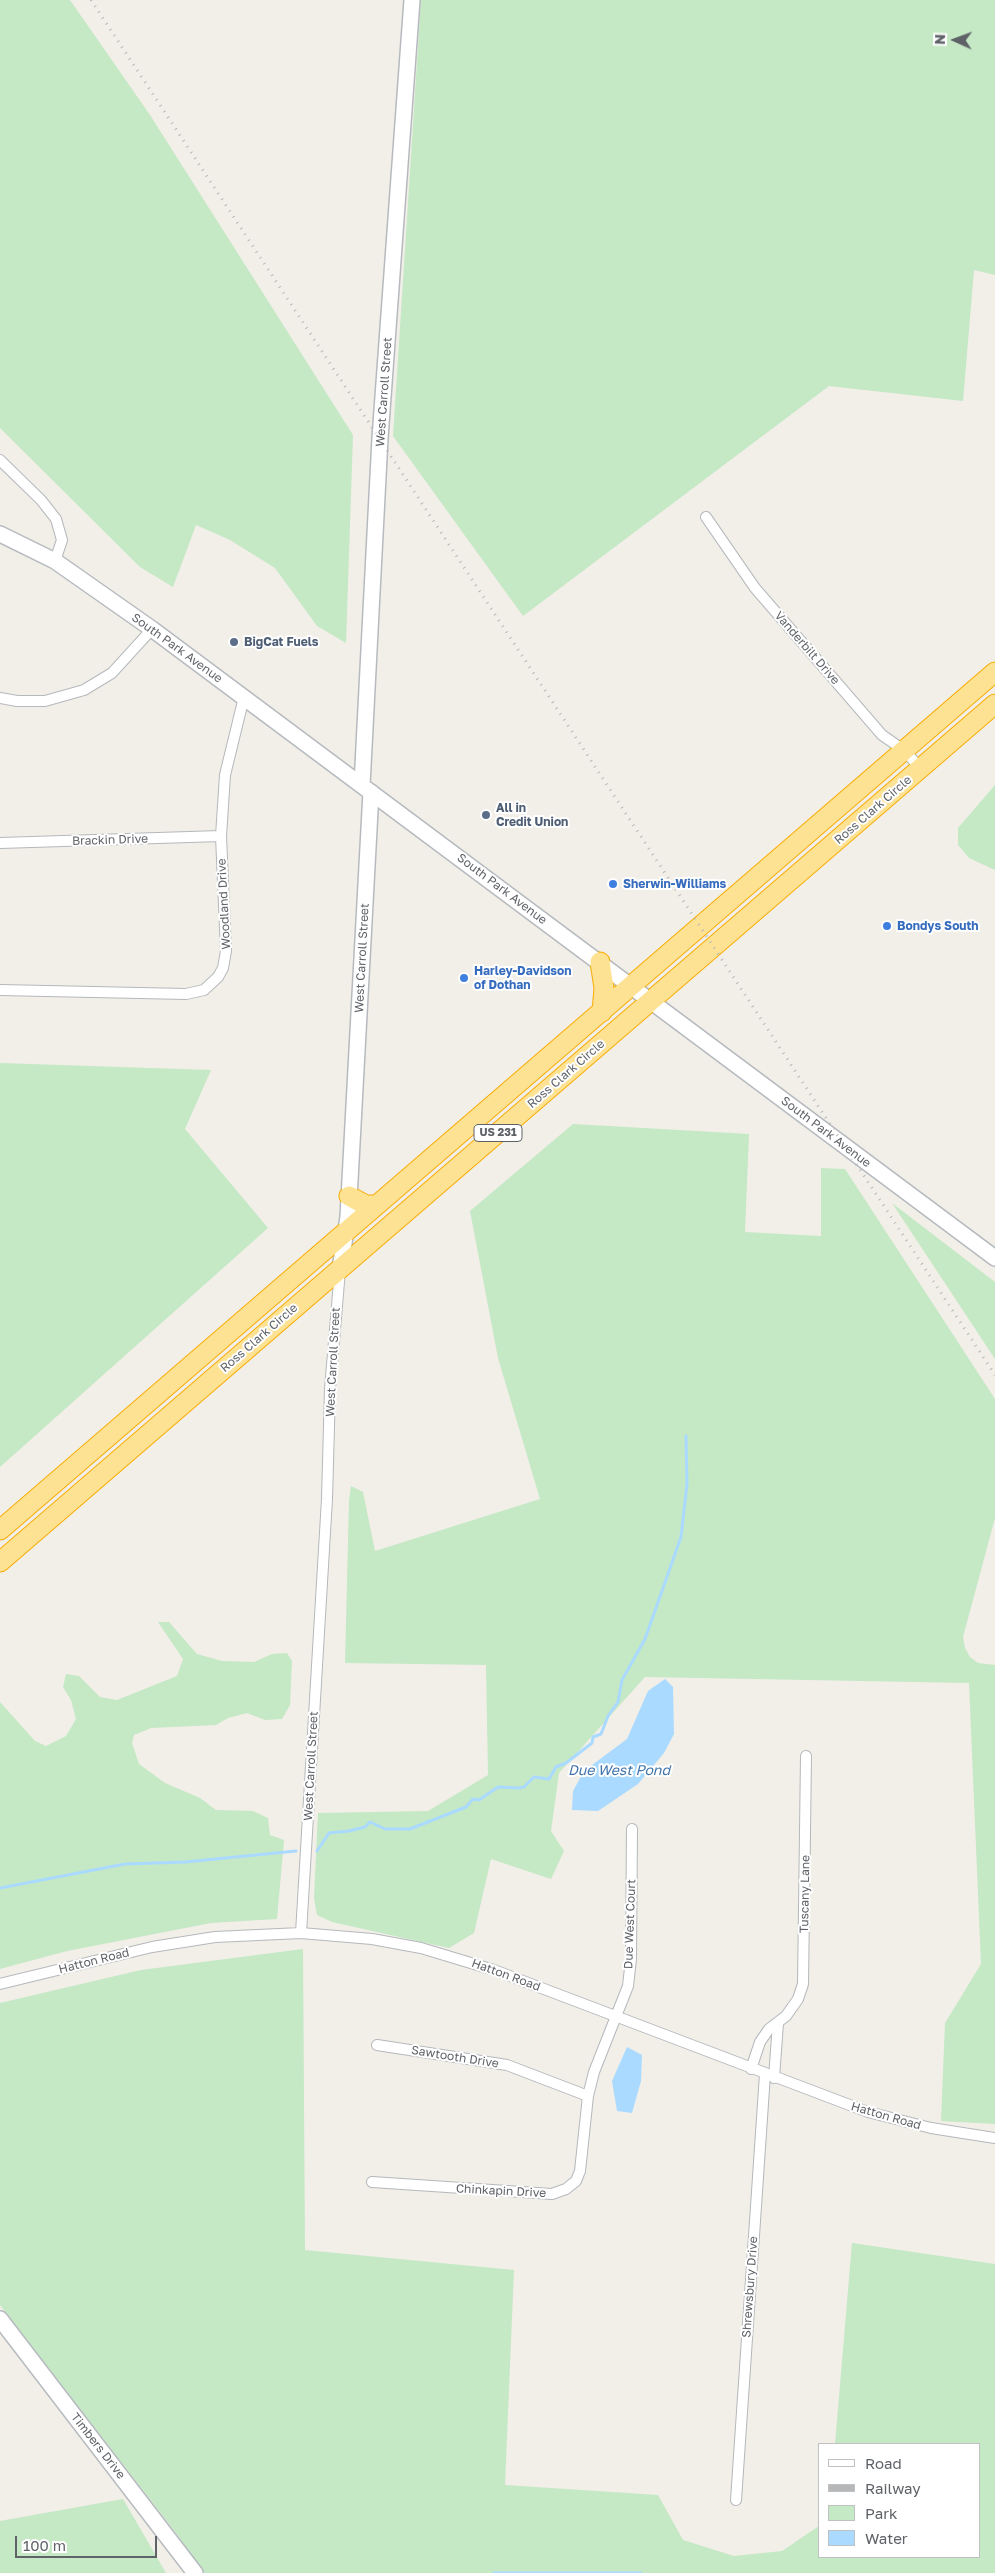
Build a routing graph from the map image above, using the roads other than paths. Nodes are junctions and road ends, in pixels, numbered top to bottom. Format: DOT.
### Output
graph roads {
  1 [pos="412,0"];
  2 [pos="0,460"];
  3 [pos="706,517"];
  4 [pos="0,534"];
  5 [pos="55,561"];
  6 [pos="152,629"];
  7 [pos="995,672"];
  8 [pos="244,697"];
  9 [pos="0,698"];
  10 [pos="995,704"];
  11 [pos="905,751"];
  12 [pos="920,768"];
  13 [pos="366,788"];
  14 [pos="221,836"];
  15 [pos="0,843"];
  16 [pos="600,962"];
  17 [pos="631,987"];
  18 [pos="0,990"];
  19 [pos="650,1002"];
  20 [pos="602,1012"];
  21 [pos="546,1060"];
  22 [pos="562,1078"];
  23 [pos="434,1156"];
  24 [pos="450,1174"];
  25 [pos="349,1196"];
  26 [pos="377,1205"];
  27 [pos="346,1232"];
  28 [pos="995,1258"];
  29 [pos="340,1269"];
  30 [pos="25,1508"];
  31 [pos="42,1526"];
  32 [pos="0,1530"];
  33 [pos="0,1562"];
  34 [pos="806,1756"];
  35 [pos="632,1829"];
  36 [pos="301,1933"];
  37 [pos="0,1984"];
  38 [pos="615,2017"];
  39 [pos="778,2023"];
  40 [pos="377,2045"];
  41 [pos="751,2069"];
  42 [pos="769,2076"];
  43 [pos="588,2096"];
  44 [pos="995,2138"];
  45 [pos="372,2182"];
  46 [pos="0,2318"];
  47 [pos="736,2500"];
  48 [pos="195,2573"];
  1 -- 13 [label="street, West Carroll Street"];
  2 -- 5 [label="street"];
  3 -- 11 [label="street, Vanderbilt Drive"];
  4 -- 5 [label="street, South Park Avenue"];
  5 -- 6 [label="street, South Park Avenue"];
  6 -- 8 [label="street, South Park Avenue"];
  6 -- 9 [label="street"];
  7 -- 11 [label="highway, Ross Clark Circle / US 231"];
  8 -- 13 [label="street, South Park Avenue"];
  8 -- 14 [label="street, Woodland Drive"];
  10 -- 12 [label="highway, Ross Clark Circle / US 231"];
  11 -- 12 [label="street, Vanderbilt Drive"];
  11 -- 17 [label="highway, Ross Clark Circle / US 231"];
  12 -- 19 [label="highway, Ross Clark Circle / US 231"];
  13 -- 16 [label="street, South Park Avenue"];
  13 -- 25 [label="street, West Carroll Street"];
  14 -- 15 [label="street, Brackin Drive"];
  14 -- 18 [label="street, Woodland Drive"];
  16 -- 17 [label="street, South Park Avenue"];
  16 -- 20 [label="highway"];
  17 -- 19 [label="street, South Park Avenue"];
  17 -- 20 [label="highway, Ross Clark Circle / US 231"];
  19 -- 22 [label="highway, Ross Clark Circle / US 231"];
  19 -- 28 [label="street, South Park Avenue"];
  20 -- 21 [label="highway, Ross Clark Circle / US 231"];
  21 -- 22 [label="highway"];
  21 -- 23 [label="highway, Ross Clark Circle / US 231"];
  22 -- 24 [label="highway, Ross Clark Circle / US 231"];
  23 -- 24 [label="highway"];
  23 -- 26 [label="highway, Ross Clark Circle / US 231"];
  24 -- 29 [label="highway, Ross Clark Circle / US 231"];
  25 -- 26 [label="highway"];
  25 -- 27 [label="street, West Carroll Street"];
  26 -- 27 [label="highway, Ross Clark Circle / US 231"];
  27 -- 29 [label="street, West Carroll Street"];
  27 -- 30 [label="highway, Ross Clark Circle / US 231"];
  29 -- 31 [label="highway, Ross Clark Circle / US 231"];
  29 -- 36 [label="street, West Carroll Street"];
  30 -- 31 [label="highway"];
  30 -- 32 [label="highway, Ross Clark Circle / US 231"];
  31 -- 33 [label="highway, Ross Clark Circle / US 231"];
  34 -- 39 [label="street, Tuscany Lane"];
  35 -- 38 [label="street, Due West Court"];
  36 -- 37 [label="street, Hatton Road"];
  36 -- 38 [label="street, Hatton Road"];
  38 -- 41 [label="street, Hatton Road"];
  38 -- 43 [label="street, Chinkapin Drive"];
  39 -- 41 [label="street, Tuscany Lane"];
  39 -- 42 [label="street"];
  40 -- 43 [label="street, Sawtooth Drive"];
  41 -- 42 [label="street, Hatton Road"];
  42 -- 44 [label="street, Hatton Road"];
  42 -- 47 [label="street, Shrewsbury Drive"];
  43 -- 45 [label="street, Chinkapin Drive"];
  46 -- 48 [label="street, Timbers Drive"];
}
